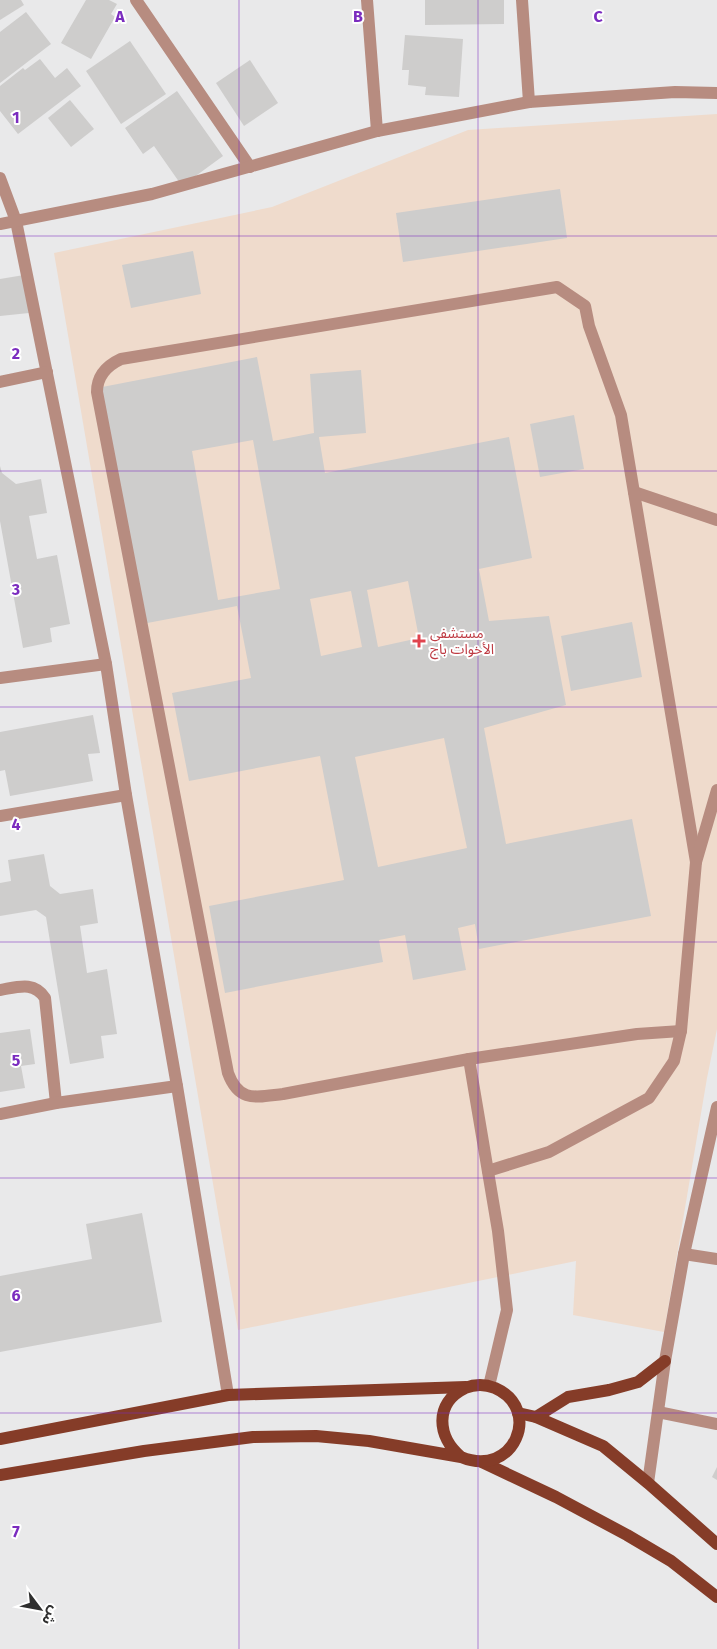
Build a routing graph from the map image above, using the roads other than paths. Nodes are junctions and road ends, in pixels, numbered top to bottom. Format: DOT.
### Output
graph roads {
  1 [pos="136,0"];
  2 [pos="367,0"];
  3 [pos="522,0"];
  4 [pos="717,94"];
  5 [pos="529,102"];
  6 [pos="377,131"];
  7 [pos="250,167"];
  8 [pos="0,178"];
  9 [pos="16,221"];
  10 [pos="0,224"];
  11 [pos="47,372"];
  12 [pos="0,382"];
  13 [pos="634,492"];
  14 [pos="717,520"];
  15 [pos="106,664"];
  16 [pos="0,678"];
  17 [pos="717,790"];
  18 [pos="126,795"];
  19 [pos="0,816"];
  20 [pos="696,862"];
  21 [pos="0,990"];
  22 [pos="682,1031"];
  23 [pos="469,1059"];
  24 [pos="177,1086"];
  25 [pos="56,1103"];
  26 [pos="717,1107"];
  27 [pos="0,1114"];
  28 [pos="488,1171"];
  29 [pos="684,1254"];
  30 [pos="717,1259"];
  31 [pos="665,1361"];
  32 [pos="489,1386"];
  33 [pos="469,1387"];
  34 [pos="228,1395"];
  35 [pos="658,1412"];
  36 [pos="518,1413"];
  37 [pos="536,1417"];
  38 [pos="717,1424"];
  39 [pos="0,1439"];
  40 [pos="461,1457"];
  41 [pos="482,1462"];
  42 [pos="0,1475"];
  43 [pos="648,1483"];
  44 [pos="717,1544"];
  45 [pos="717,1597"];
  1 -- 7 [label="street"];
  2 -- 6 [label="street"];
  3 -- 5 [label="street"];
  4 -- 5 [label="street"];
  5 -- 6 [label="street"];
  6 -- 7 [label="street"];
  7 -- 9 [label="street"];
  8 -- 9 [label="street"];
  9 -- 10 [label="street"];
  9 -- 11 [label="street"];
  11 -- 12 [label="street"];
  11 -- 15 [label="street"];
  13 -- 14 [label="street"];
  13 -- 20 [label="street"];
  13 -- 23 [label="street"];
  15 -- 16 [label="street"];
  15 -- 18 [label="street"];
  17 -- 20 [label="street"];
  18 -- 19 [label="street"];
  18 -- 24 [label="street"];
  20 -- 22 [label="street"];
  21 -- 25 [label="street"];
  22 -- 23 [label="street"];
  22 -- 28 [label="street"];
  23 -- 28 [label="street"];
  24 -- 25 [label="street"];
  24 -- 34 [label="street"];
  25 -- 27 [label="street"];
  26 -- 29 [label="street"];
  28 -- 32 [label="street"];
  29 -- 30 [label="street"];
  29 -- 31 [label="street"];
  31 -- 35 [label="street"];
  31 -- 37 [label="main road"];
  32 -- 33 [label="main road"];
  32 -- 36 [label="main road"];
  33 -- 34 [label="main road"];
  33 -- 40 [label="main road"];
  34 -- 39 [label="main road"];
  35 -- 38 [label="street"];
  35 -- 43 [label="street"];
  36 -- 37 [label="main road"];
  36 -- 41 [label="main road"];
  37 -- 43 [label="main road"];
  40 -- 41 [label="main road"];
  40 -- 42 [label="main road"];
  41 -- 45 [label="main road"];
  43 -- 44 [label="main road"];
}
